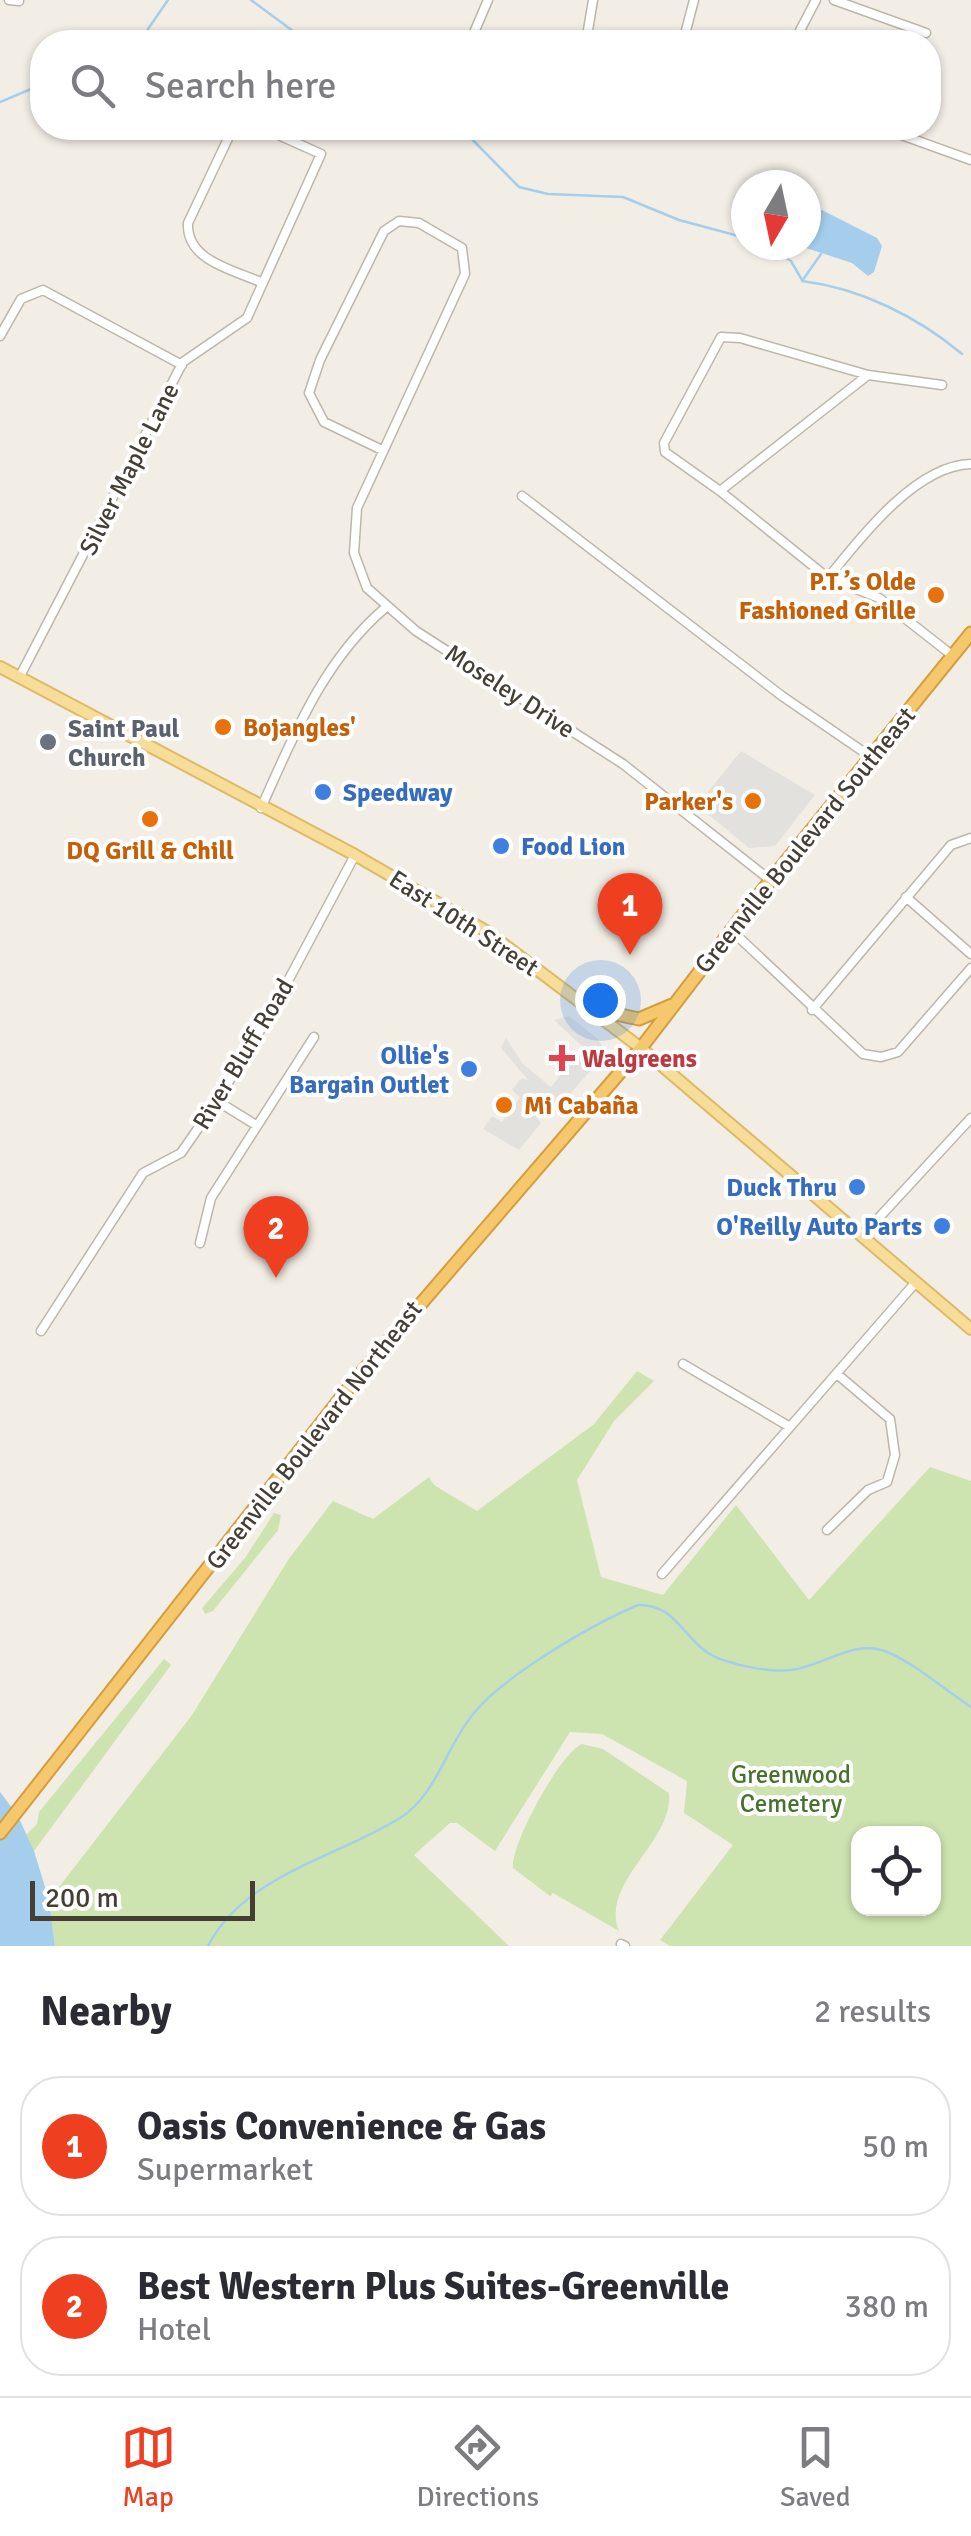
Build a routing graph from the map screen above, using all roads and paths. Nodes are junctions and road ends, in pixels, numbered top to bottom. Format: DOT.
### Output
graph roads {
  1 [pos="488,0"];
  2 [pos="592,0"];
  3 [pos="694,0"];
  4 [pos="816,0"];
  5 [pos="834,0"];
  6 [pos="475,30"];
  7 [pos="588,30"];
  8 [pos="685,30"];
  9 [pos="800,30"];
  10 [pos="918,30"];
  11 [pos="227,140"];
  12 [pos="290,140"];
  13 [pos="915,140"];
  14 [pos="971,160"];
  15 [pos="263,283"];
  16 [pos="0,336"];
  17 [pos="182,365"];
  18 [pos="868,375"];
  19 [pos="942,385"];
  20 [pos="382,450"];
  21 [pos="971,464"];
  22 [pos="720,491"];
  23 [pos="522,496"];
  24 [pos="828,578"];
  25 [pos="385,608"];
  26 [pos="971,633"];
  27 [pos="952,656"];
  28 [pos="0,668"];
  29 [pos="19,678"];
  30 [pos="871,757"];
  31 [pos="261,808"];
  32 [pos="971,838"];
  33 [pos="355,855"];
  34 [pos="770,880"];
  35 [pos="906,897"];
  36 [pos="732,930"];
  37 [pos="971,954"];
  38 [pos="971,968"];
  39 [pos="676,1003"];
  40 [pos="588,1008"];
  41 [pos="812,1010"];
  42 [pos="314,1036"];
  43 [pos="641,1048"];
  44 [pos="216,1101"];
  45 [pos="971,1118"];
  46 [pos="256,1126"];
  47 [pos="862,1236"];
  48 [pos="200,1243"];
  49 [pos="916,1282"];
  50 [pos="968,1322"];
  51 [pos="42,1331"];
  52 [pos="683,1364"];
  53 [pos="836,1374"];
  54 [pos="790,1426"];
  55 [pos="827,1530"];
  56 [pos="662,1574"];
  57 [pos="0,1833"];
  1 -- 6 [label="street"];
  2 -- 7 [label="street"];
  3 -- 8 [label="street"];
  4 -- 9 [label="street"];
  5 -- 10 [label="street"];
  11 -- 15 [label="street"];
  12 -- 15 [label="street, Silver Maple Lane"];
  13 -- 14 [label="street"];
  15 -- 17 [label="street, Silver Maple Lane"];
  16 -- 17 [label="street"];
  17 -- 29 [label="street, Silver Maple Lane"];
  18 -- 19 [label="street"];
  18 -- 22 [label="street"];
  18 -- 22 [label="street"];
  20 -- 20 [label="street, Moseley Drive"];
  20 -- 25 [label="street, Moseley Drive"];
  21 -- 24 [label="street"];
  22 -- 24 [label="street"];
  23 -- 30 [label="street"];
  24 -- 27 [label="street"];
  25 -- 31 [label="street"];
  25 -- 34 [label="street, Moseley Drive"];
  26 -- 27 [label="highway, Greenville Boulevard Southeast"];
  27 -- 30 [label="highway, Greenville Boulevard Southeast"];
  28 -- 29 [label="main road, East 10th Street"];
  29 -- 31 [label="main road, East 10th Street"];
  30 -- 34 [label="highway, Greenville Boulevard Southeast"];
  31 -- 33 [label="main road, East 10th Street"];
  32 -- 35 [label="street"];
  33 -- 40 [label="main road, East 10th Street"];
  33 -- 44 [label="street, River Bluff Road"];
  34 -- 36 [label="highway, Greenville Boulevard Southeast"];
  35 -- 37 [label="street"];
  35 -- 41 [label="street"];
  36 -- 39 [label="highway, Greenville Boulevard Southeast"];
  36 -- 41 [label="street"];
  38 -- 41 [label="street"];
  39 -- 40 [label="highway"];
  39 -- 43 [label="highway, Greenville Boulevard Southeast"];
  40 -- 43 [label="main road, East 10th Street"];
  42 -- 46 [label="street"];
  43 -- 47 [label="main road, East 10th Street"];
  43 -- 57 [label="highway, Greenville Boulevard Northeast"];
  44 -- 46 [label="street"];
  44 -- 51 [label="street, River Bluff Road"];
  45 -- 47 [label="street"];
  46 -- 48 [label="street"];
  47 -- 49 [label="main road, East 10th Street"];
  49 -- 50 [label="main road, East 10th Street"];
  49 -- 53 [label="street"];
  52 -- 54 [label="street"];
  53 -- 54 [label="street"];
  53 -- 55 [label="street"];
  54 -- 56 [label="street"];
}
